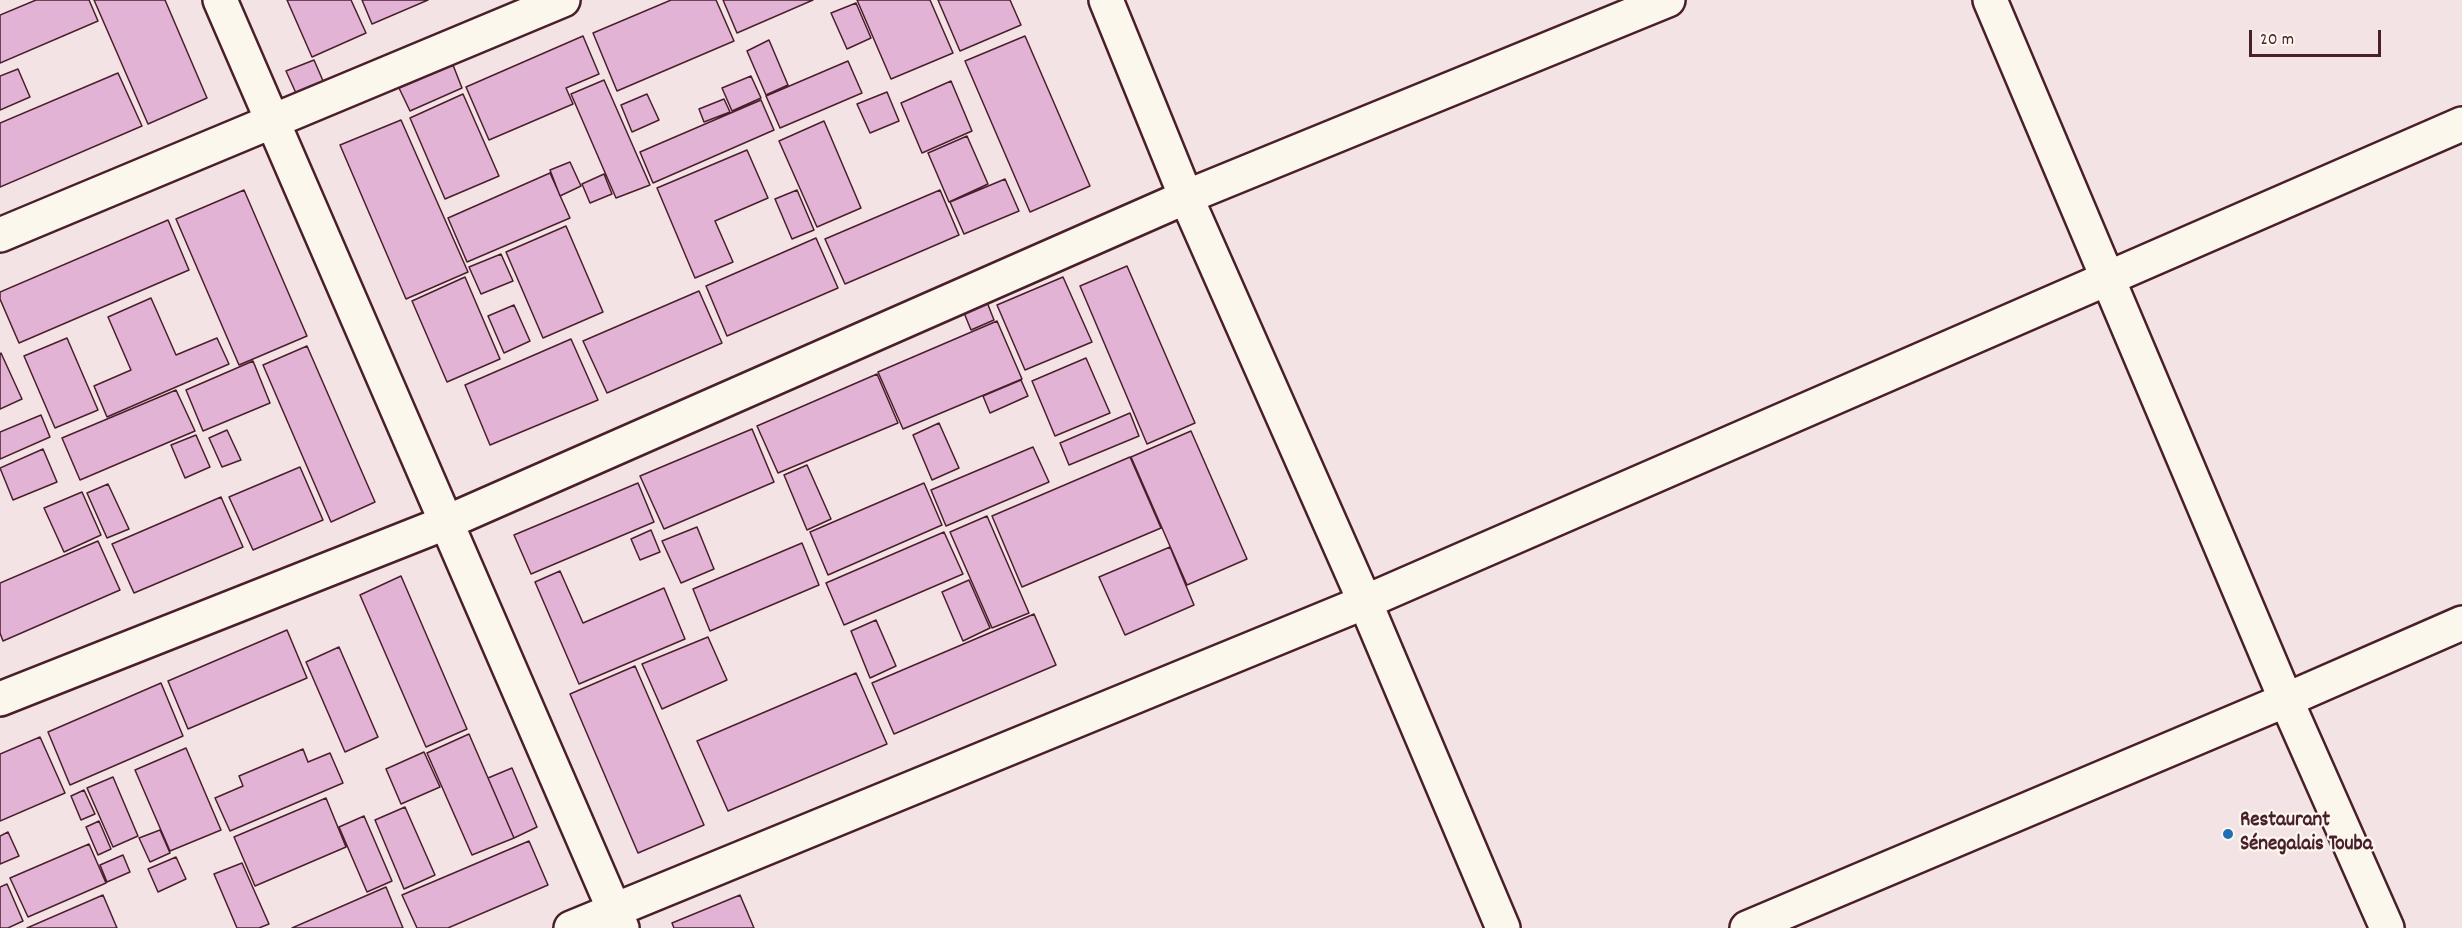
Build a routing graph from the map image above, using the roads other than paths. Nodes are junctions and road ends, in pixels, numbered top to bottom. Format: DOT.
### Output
graph roads {
  1 [pos="220,0"];
  2 [pos="563,0"];
  3 [pos="1106,0"];
  4 [pos="1668,0"];
  5 [pos="1990,0"];
  6 [pos="273,123"];
  7 [pos="2462,124"];
  8 [pos="1186,197"];
  9 [pos="0,235"];
  10 [pos="2108,279"];
  11 [pos="445,523"];
  12 [pos="1365,602"];
  13 [pos="2462,623"];
  14 [pos="0,699"];
  15 [pos="2286,700"];
  16 [pos="618,919"];
  17 [pos="571,928"];
  18 [pos="1503,928"];
  19 [pos="1747,928"];
  20 [pos="2387,928"];
  1 -- 6 [label="street"];
  2 -- 6 [label="street"];
  3 -- 8 [label="street"];
  4 -- 8 [label="street"];
  5 -- 10 [label="street"];
  6 -- 9 [label="street"];
  6 -- 11 [label="street"];
  7 -- 10 [label="street"];
  8 -- 11 [label="street"];
  8 -- 12 [label="street"];
  10 -- 12 [label="street"];
  10 -- 15 [label="street"];
  11 -- 14 [label="street"];
  11 -- 16 [label="street"];
  12 -- 16 [label="street"];
  12 -- 18 [label="street"];
  13 -- 15 [label="street"];
  15 -- 19 [label="street"];
  15 -- 20 [label="street"];
  16 -- 17 [label="street"];
}
